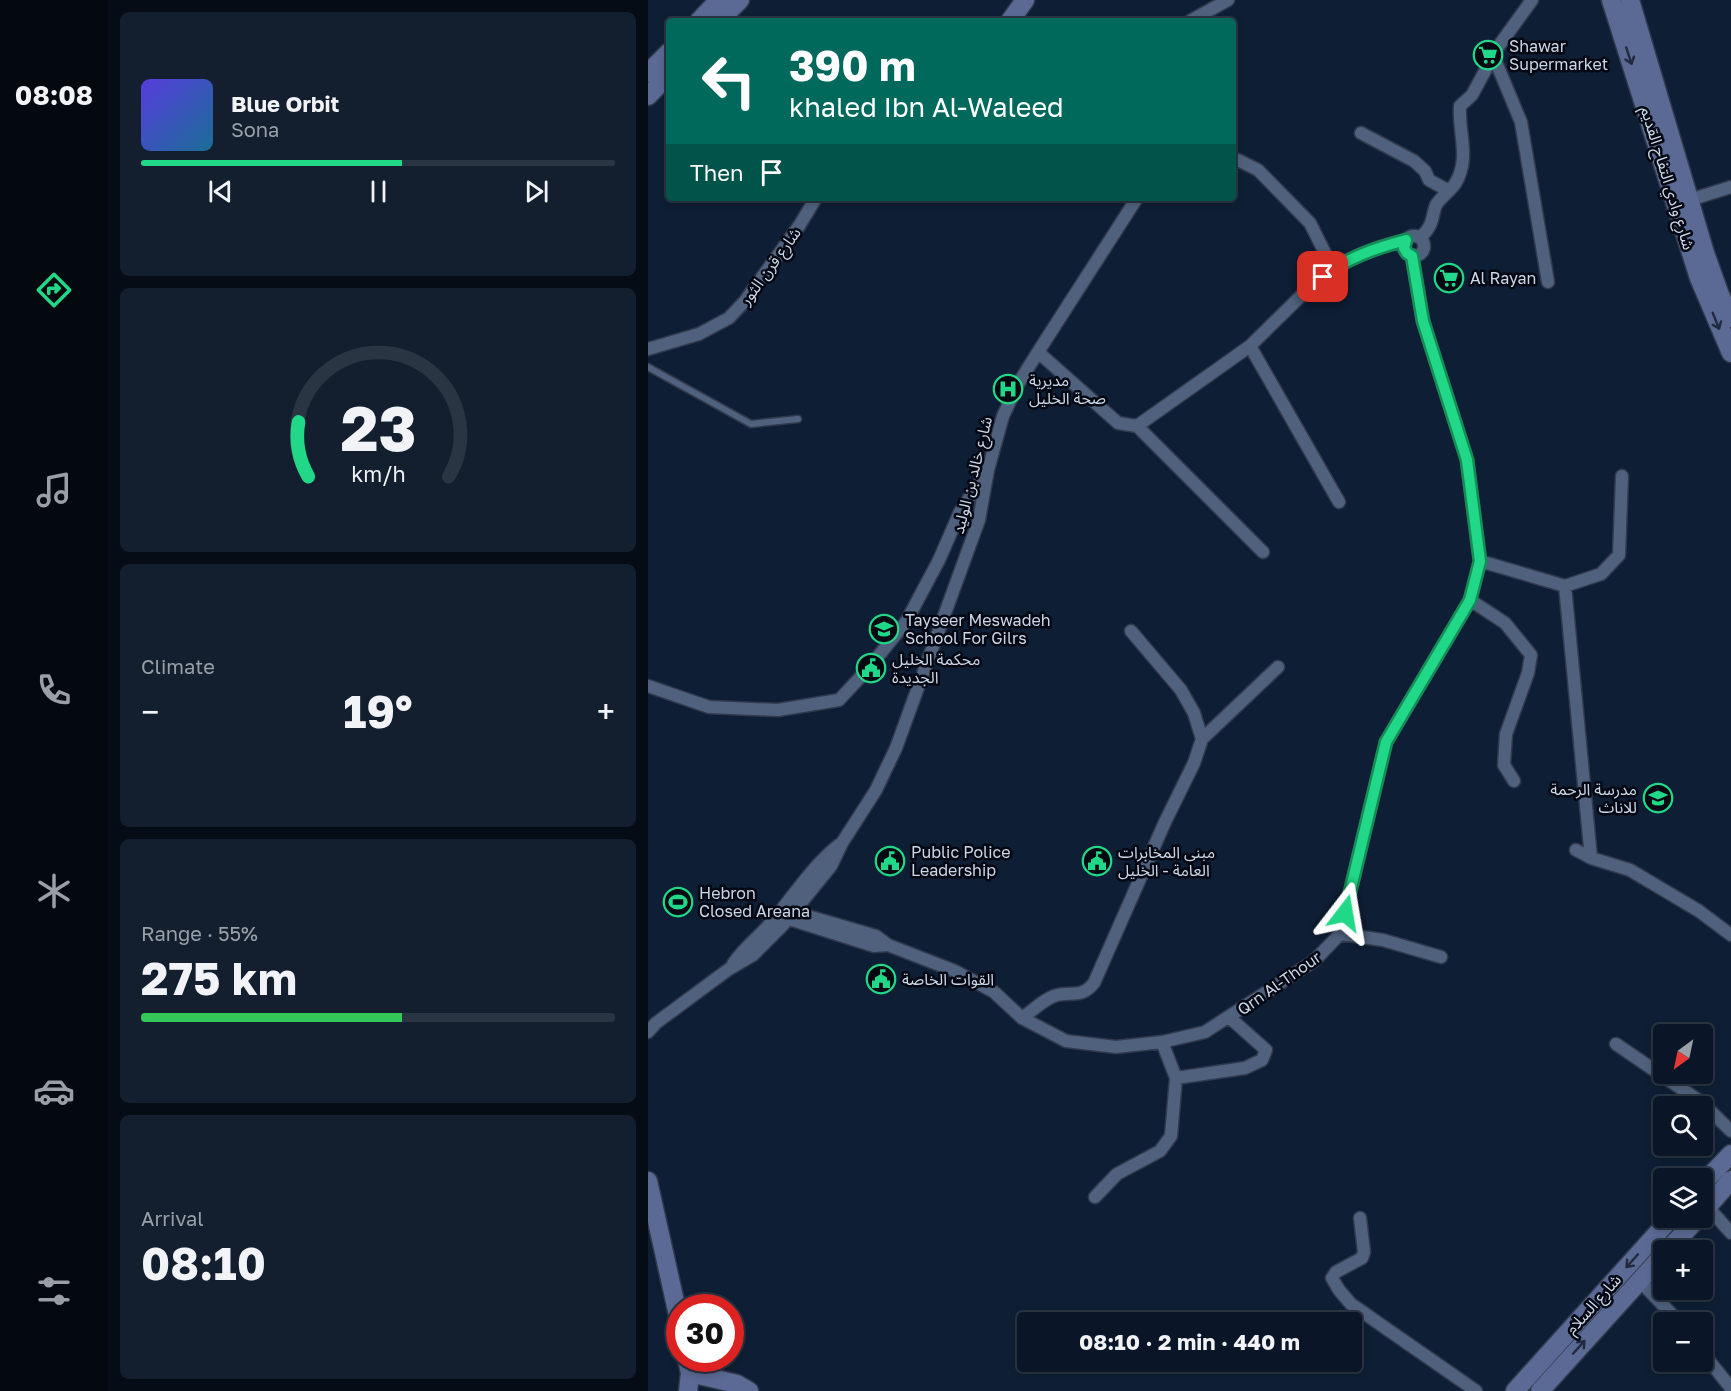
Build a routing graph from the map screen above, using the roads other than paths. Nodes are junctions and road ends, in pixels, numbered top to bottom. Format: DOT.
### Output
graph roads {
  1 [pos="719,0"];
  2 [pos="740,0"];
  3 [pos="1228,0"];
  4 [pos="1532,0"];
  5 [pos="1611,0"];
  6 [pos="1630,0"];
  7 [pos="703,18"];
  8 [pos="722,18"];
  9 [pos="1195,18"];
  10 [pos="666,55"];
  11 [pos="1493,55"];
  12 [pos="648,73"];
  13 [pos="666,77"];
  14 [pos="648,96"];
  15 [pos="1361,133"];
  16 [pos="1236,162"];
  17 [pos="1731,187"];
  18 [pos="1449,191"];
  19 [pos="814,201"];
  20 [pos="1135,201"];
  21 [pos="1684,202"];
  22 [pos="1420,238"];
  23 [pos="1406,240"];
  24 [pos="1412,256"];
  25 [pos="1339,264"];
  26 [pos="1548,282"];
  27 [pos="1731,318"];
  28 [pos="1250,346"];
  29 [pos="648,349"];
  30 [pos="1038,352"];
  31 [pos="1731,353"];
  32 [pos="648,367"];
  33 [pos="798,420"];
  34 [pos="1137,426"];
  35 [pos="988,470"];
  36 [pos="1622,476"];
  37 [pos="1339,502"];
  38 [pos="1263,552"];
  39 [pos="1480,561"];
  40 [pos="1565,586"];
  41 [pos="1470,600"];
  42 [pos="1131,631"];
  43 [pos="1278,667"];
  44 [pos="648,686"];
  45 [pos="1202,739"];
  46 [pos="1514,781"];
  47 [pos="1576,850"];
  48 [pos="1591,858"];
  49 [pos="787,915"];
  50 [pos="1340,934"];
  51 [pos="1731,935"];
  52 [pos="1441,957"];
  53 [pos="1022,1018"];
  54 [pos="1230,1018"];
  55 [pos="648,1032"];
  56 [pos="1162,1042"];
  57 [pos="1616,1044"];
  58 [pos="1176,1078"];
  59 [pos="1731,1131"];
  60 [pos="1731,1154"];
  61 [pos="1713,1173"];
  62 [pos="1731,1180"];
  63 [pos="648,1181"];
  64 [pos="1095,1197"];
  65 [pos="1713,1201"];
  66 [pos="1360,1218"];
  67 [pos="1713,1220"];
  68 [pos="1662,1228"];
  69 [pos="1689,1228"];
  70 [pos="1731,1233"];
  71 [pos="1677,1240"];
  72 [pos="1653,1265"];
  73 [pos="1639,1280"];
  74 [pos="673,1294"];
  75 [pos="1670,1312"];
  76 [pos="1713,1366"];
  77 [pos="689,1374"];
  78 [pos="1731,1388"];
  79 [pos="749,1391"];
  80 [pos="1476,1391"];
  81 [pos="1515,1391"];
  82 [pos="1540,1391"];
  1 -- 7 [label="street"];
  2 -- 8 [label="street"];
  3 -- 9 [label="street"];
  4 -- 11 [label="street"];
  5 -- 21 [label="street, شارع وادي التفاح القديم, one-way"];
  6 -- 21 [label="street, شارع وادي التفاح القديم"];
  10 -- 12 [label="street"];
  11 -- 18 [label="street"];
  11 -- 26 [label="street"];
  13 -- 14 [label="street"];
  15 -- 18 [label="street"];
  16 -- 25 [label="street"];
  17 -- 21 [label="street"];
  18 -- 22 [label="street"];
  19 -- 29 [label="street, شارع قرن الثور"];
  20 -- 30 [label="street, شارع خالد بن الوليد"];
  21 -- 27 [label="street, شارع وادي التفاح القديم"];
  21 -- 31 [label="street, شارع وادي التفاح القديم, one-way"];
  22 -- 23 [label="street"];
  22 -- 24 [label="street"];
  23 -- 24 [label="street"];
  23 -- 25 [label="street"];
  24 -- 39 [label="street, Qrn Al-Thour"];
  25 -- 28 [label="street"];
  28 -- 34 [label="street"];
  28 -- 37 [label="street"];
  30 -- 34 [label="street"];
  30 -- 35 [label="street, شارع خالد بن الوليد"];
  32 -- 33 [label="lane"];
  34 -- 38 [label="street"];
  35 -- 44 [label="street"];
  35 -- 49 [label="street, شارع خالد بن الوليد"];
  36 -- 40 [label="street"];
  39 -- 40 [label="street"];
  39 -- 41 [label="street, Qrn Al-Thour"];
  40 -- 48 [label="street"];
  41 -- 46 [label="street"];
  41 -- 50 [label="street, Qrn Al-Thour"];
  42 -- 45 [label="street"];
  43 -- 45 [label="street"];
  45 -- 53 [label="street"];
  47 -- 48 [label="street"];
  48 -- 51 [label="street"];
  49 -- 53 [label="street, Qrn Al-Thour"];
  49 -- 55 [label="street, شارع خالد بن الوليد"];
  50 -- 52 [label="street"];
  50 -- 54 [label="street, Qrn Al-Thour"];
  53 -- 56 [label="street, Qrn Al-Thour"];
  54 -- 56 [label="street, Qrn Al-Thour"];
  54 -- 58 [label="street"];
  56 -- 58 [label="street"];
  57 -- 59 [label="street"];
  58 -- 64 [label="street"];
  60 -- 61 [label="street"];
  62 -- 65 [label="street"];
  63 -- 74 [label="street"];
  66 -- 80 [label="street"];
  67 -- 70 [label="street"];
  68 -- 81 [label="street, شارع السلام, one-way"];
  69 -- 71 [label="street"];
  72 -- 73 [label="street, شارع السلام"];
  73 -- 75 [label="street"];
  82 -- 73 [label="street, شارع السلام, one-way"];
  76 -- 78 [label="street"];
  77 -- 79 [label="street"];
}
